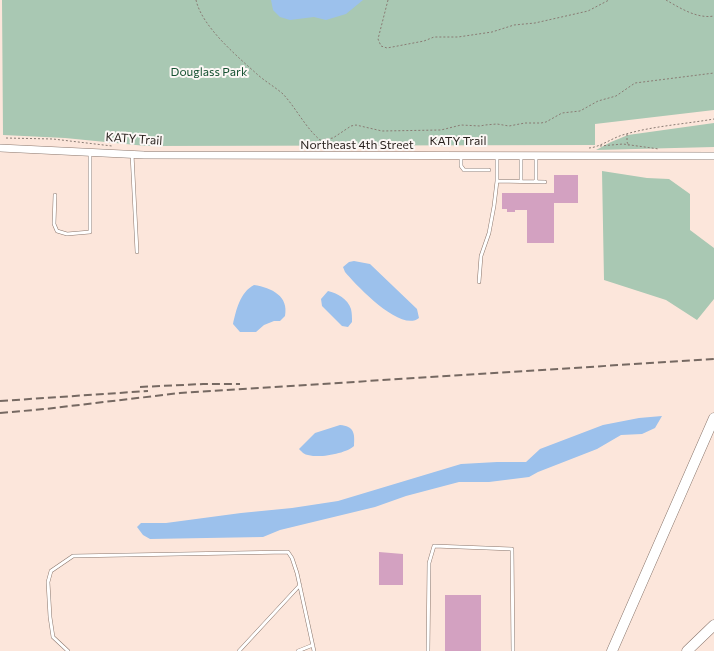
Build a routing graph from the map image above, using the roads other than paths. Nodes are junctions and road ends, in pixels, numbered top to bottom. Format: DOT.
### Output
graph roads {
  1 [pos="0,148"];
  2 [pos="90,152"];
  3 [pos="132,154"];
  4 [pos="461,156"];
  5 [pos="497,156"];
  6 [pos="521,156"];
  7 [pos="536,156"];
  8 [pos="714,156"];
  9 [pos="489,170"];
  10 [pos="496,181"];
  11 [pos="521,181"];
  12 [pos="536,181"];
  13 [pos="545,182"];
  14 [pos="55,195"];
  15 [pos="137,252"];
  16 [pos="479,282"];
  17 [pos="714,418"];
  18 [pos="300,585"];
  19 [pos="714,625"];
  20 [pos="313,645"];
  21 [pos="68,651"];
  22 [pos="239,651"];
  23 [pos="298,651"];
  24 [pos="314,651"];
  25 [pos="428,651"];
  26 [pos="513,651"];
  27 [pos="612,651"];
  28 [pos="687,651"];
  1 -- 2 [label="street, Northeast 4th Street"];
  2 -- 3 [label="street, Northeast 4th Street"];
  2 -- 14 [label="lane"];
  3 -- 4 [label="street, Northeast 4th Street"];
  3 -- 15 [label="lane"];
  4 -- 5 [label="street, Northeast 4th Street"];
  4 -- 9 [label="lane"];
  5 -- 6 [label="street, Northeast 4th Street"];
  5 -- 10 [label="lane"];
  6 -- 7 [label="street, Northeast 4th Street"];
  6 -- 11 [label="lane"];
  7 -- 8 [label="street, Northeast 4th Street"];
  7 -- 12 [label="lane"];
  10 -- 11 [label="lane"];
  10 -- 16 [label="lane"];
  11 -- 12 [label="lane"];
  12 -- 13 [label="lane"];
  17 -- 27 [label="highway"];
  18 -- 20 [label="lane"];
  18 -- 21 [label="lane"];
  18 -- 22 [label="lane"];
  19 -- 28 [label="highway"];
  20 -- 23 [label="lane"];
  20 -- 24 [label="lane"];
  25 -- 26 [label="lane"];
}
